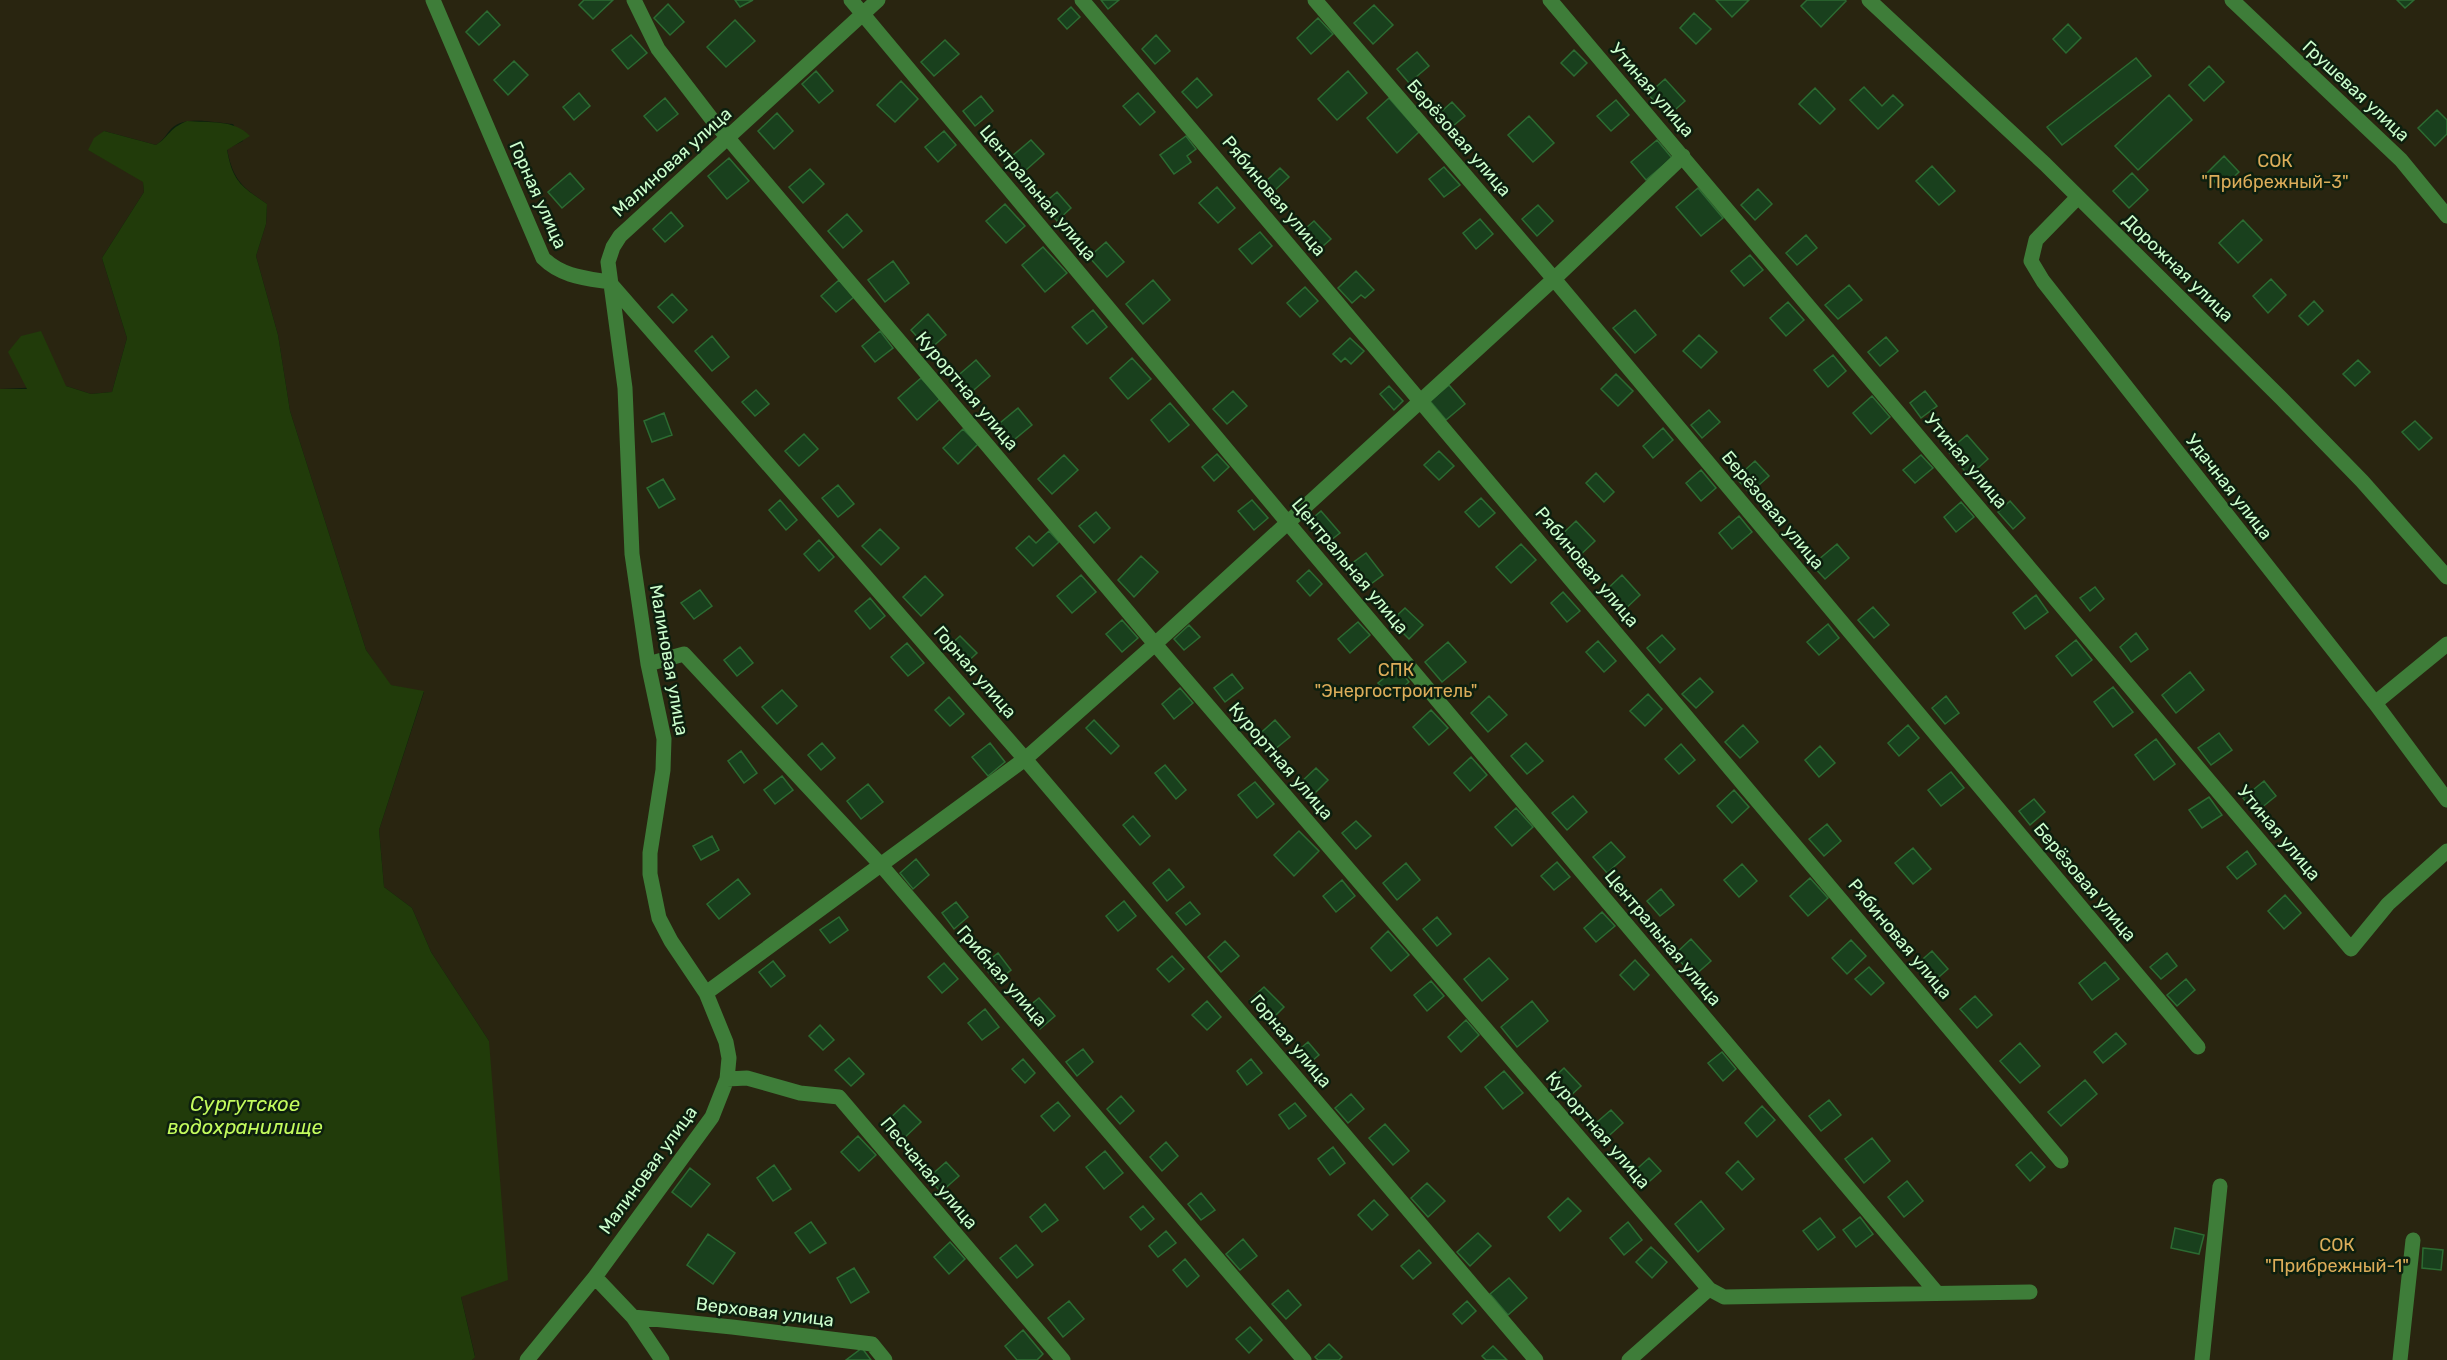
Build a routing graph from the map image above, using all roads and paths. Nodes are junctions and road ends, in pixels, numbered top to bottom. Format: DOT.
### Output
graph roads {
  1 [pos="433,0"];
  2 [pos="634,0"];
  3 [pos="851,0"];
  4 [pos="878,0"];
  5 [pos="1082,0"];
  6 [pos="1315,0"];
  7 [pos="1550,0"];
  8 [pos="1869,0"];
  9 [pos="2232,0"];
  10 [pos="863,13"];
  11 [pos="728,137"];
  12 [pos="1683,156"];
  13 [pos="2077,198"];
  14 [pos="2447,216"];
  15 [pos="1554,279"];
  16 [pos="609,282"];
  17 [pos="1422,401"];
  18 [pos="1288,524"];
  19 [pos="2447,577"];
  20 [pos="1155,644"];
  21 [pos="2447,644"];
  22 [pos="648,664"];
  23 [pos="2374,703"];
  24 [pos="1025,759"];
  25 [pos="2447,800"];
  26 [pos="2447,851"];
  27 [pos="881,865"];
  28 [pos="706,993"];
  29 [pos="2198,1047"];
  30 [pos="727,1079"];
  31 [pos="2061,1161"];
  32 [pos="2220,1186"];
  33 [pos="2413,1240"];
  34 [pos="595,1277"];
  35 [pos="1709,1289"];
  36 [pos="2030,1292"];
  37 [pos="1937,1293"];
  38 [pos="633,1317"];
  39 [pos="527,1360"];
  40 [pos="662,1360"];
  41 [pos="885,1360"];
  42 [pos="1063,1360"];
  43 [pos="1304,1360"];
  44 [pos="1536,1360"];
  45 [pos="1629,1360"];
  46 [pos="2202,1360"];
  47 [pos="2400,1360"];
  1 -- 16 [label="street, Горная улица"];
  2 -- 11 [label="street, Курортная улица"];
  3 -- 10 [label="street, Центральная улица"];
  4 -- 10 [label="street, Малиновая улица"];
  5 -- 17 [label="street, Рябиновая улица"];
  6 -- 15 [label="street, Берёзовая улица"];
  7 -- 12 [label="street, Утиная улица"];
  8 -- 13 [label="street, Дорожная улица"];
  9 -- 14 [label="street, Грушевая улица"];
  10 -- 11 [label="street, Малиновая улица"];
  10 -- 18 [label="street, Центральная улица"];
  11 -- 16 [label="street, Малиновая улица"];
  11 -- 20 [label="street, Курортная улица"];
  12 -- 15 [label="street"];
  12 -- 26 [label="street, Утиная улица"];
  13 -- 19 [label="street, Дорожная улица"];
  13 -- 23 [label="street, Удачная улица"];
  15 -- 17 [label="street"];
  15 -- 29 [label="street, Берёзовая улица"];
  16 -- 22 [label="street, Малиновая улица"];
  16 -- 24 [label="street, Горная улица"];
  17 -- 18 [label="street"];
  17 -- 31 [label="street, Рябиновая улица"];
  18 -- 20 [label="street"];
  18 -- 37 [label="street, Центральная улица"];
  20 -- 24 [label="street"];
  20 -- 35 [label="street, Курортная улица"];
  21 -- 23 [label="street"];
  22 -- 27 [label="street, Грибная улица"];
  22 -- 28 [label="street, Малиновая улица"];
  23 -- 25 [label="street, Удачная улица"];
  24 -- 27 [label="street"];
  24 -- 44 [label="street, Горная улица"];
  27 -- 28 [label="street"];
  27 -- 43 [label="street, Грибная улица"];
  28 -- 30 [label="street, Малиновая улица"];
  30 -- 34 [label="street, Малиновая улица"];
  30 -- 42 [label="street, Песчаная улица"];
  32 -- 46 [label="street"];
  33 -- 47 [label="street"];
  34 -- 38 [label="street"];
  34 -- 39 [label="street, Малиновая улица"];
  35 -- 37 [label="street"];
  35 -- 45 [label="street"];
  36 -- 37 [label="street"];
  38 -- 40 [label="street"];
  38 -- 41 [label="street, Верховая улица"];
}
